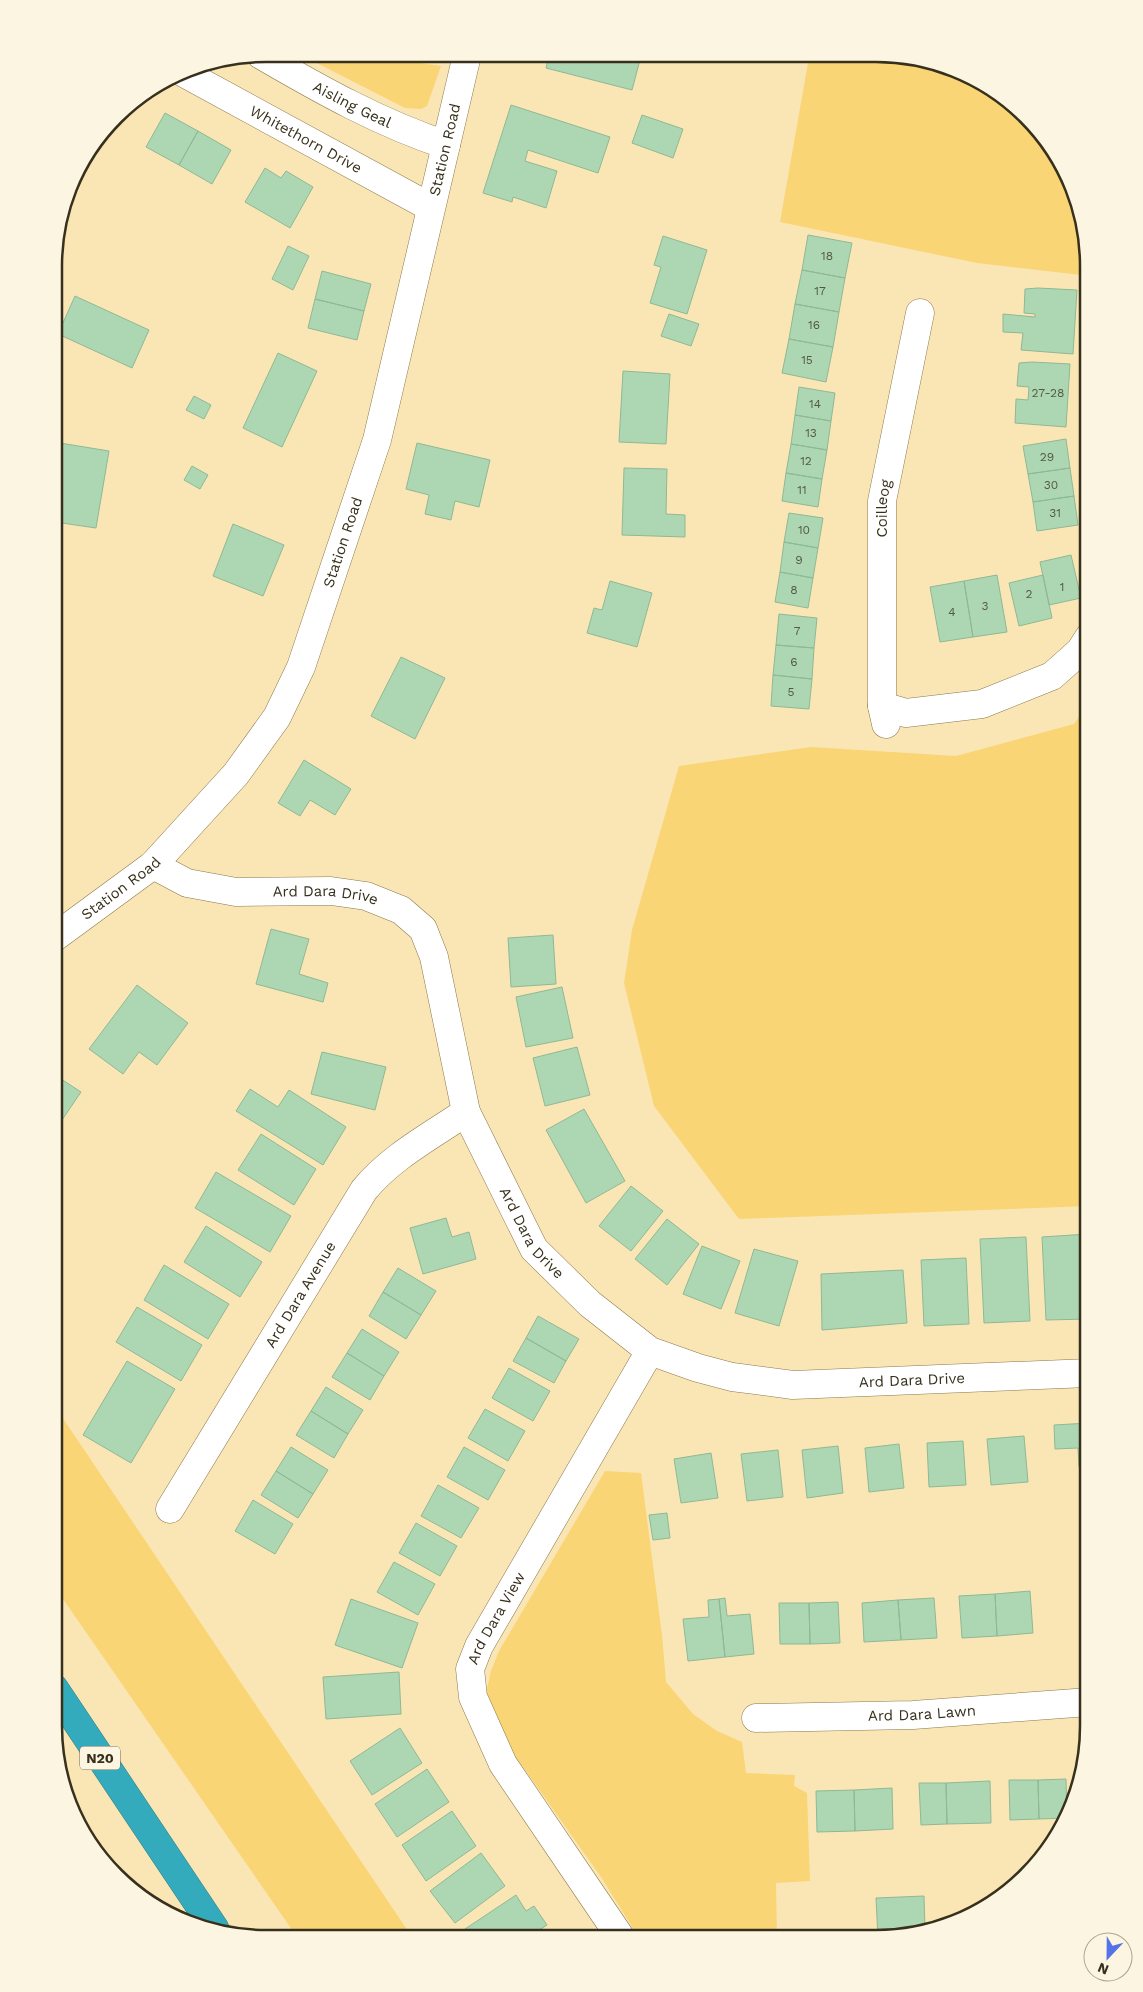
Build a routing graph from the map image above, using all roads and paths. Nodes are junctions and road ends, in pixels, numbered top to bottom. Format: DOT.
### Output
graph roads {
  1 [pos="273,62"];
  2 [pos="465,62"];
  3 [pos="191,77"];
  4 [pos="446,145"];
  5 [pos="430,207"];
  6 [pos="920,313"];
  7 [pos="1080,651"];
  8 [pos="153,864"];
  9 [pos="62,932"];
  10 [pos="466,1112"];
  11 [pos="650,1351"];
  12 [pos="1080,1373"];
  13 [pos="170,1509"];
  14 [pos="62,1700"];
  15 [pos="1080,1703"];
  16 [pos="756,1718"];
  17 [pos="210,1922"];
  18 [pos="616,1930"];
  1 -- 4 [label="street, Aisling Geal"];
  2 -- 4 [label="street, Station Road"];
  3 -- 5 [label="street, Whitethorn Drive"];
  4 -- 5 [label="street, Station Road"];
  5 -- 8 [label="street, Station Road"];
  6 -- 7 [label="street, Coilleog"];
  8 -- 9 [label="street, Station Road"];
  8 -- 10 [label="street, Ard Dara Drive"];
  10 -- 11 [label="street, Ard Dara Drive"];
  10 -- 13 [label="street, Ard Dara Avenue"];
  11 -- 12 [label="street, Ard Dara Drive"];
  11 -- 18 [label="street, Ard Dara View"];
  14 -- 17 [label="highway, N20"];
  15 -- 16 [label="street, Ard Dara Lawn"];
}
